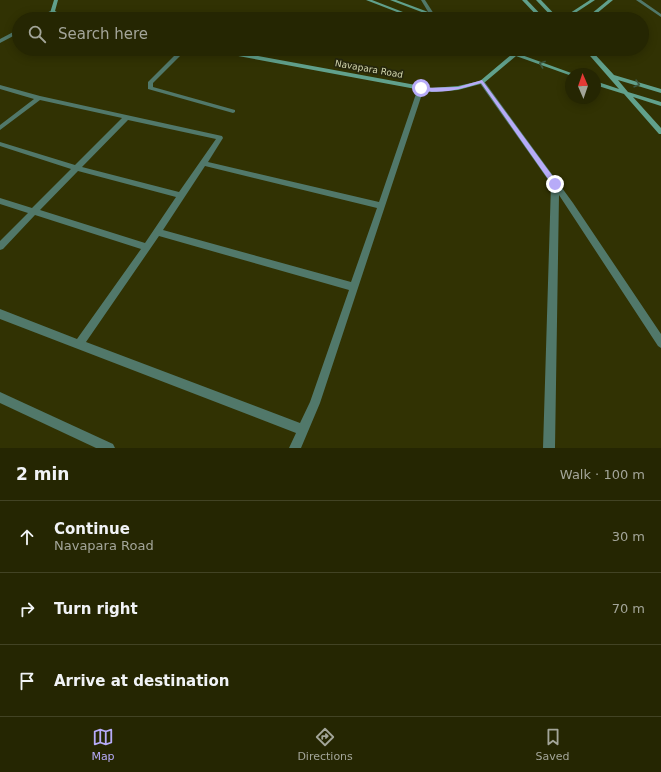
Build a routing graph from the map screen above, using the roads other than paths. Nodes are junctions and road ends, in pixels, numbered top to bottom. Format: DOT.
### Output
graph roads {
  1 [pos="56,0"];
  2 [pos="368,0"];
  3 [pos="392,0"];
  4 [pos="423,0"];
  5 [pos="524,0"];
  6 [pos="538,0"];
  7 [pos="593,0"];
  8 [pos="611,0"];
  9 [pos="638,0"];
  10 [pos="52,12"];
  11 [pos="400,12"];
  12 [pos="426,12"];
  13 [pos="431,12"];
  14 [pos="536,12"];
  15 [pos="550,12"];
  16 [pos="574,12"];
  17 [pos="596,12"];
  18 [pos="661,16"];
  19 [pos="12,35"];
  20 [pos="0,41"];
  21 [pos="177,56"];
  22 [pos="249,56"];
  23 [pos="512,56"];
  24 [pos="520,56"];
  25 [pos="594,56"];
  26 [pos="565,72"];
  27 [pos="613,77"];
  28 [pos="482,82"];
  29 [pos="601,85"];
  30 [pos="0,87"];
  31 [pos="421,88"];
  32 [pos="661,91"];
  33 [pos="626,94"];
  34 [pos="39,98"];
  35 [pos="661,104"];
  36 [pos="234,111"];
  37 [pos="127,117"];
  38 [pos="0,128"];
  39 [pos="661,132"];
  40 [pos="0,144"];
  41 [pos="203,163"];
  42 [pos="76,168"];
  43 [pos="555,184"];
  44 [pos="182,196"];
  45 [pos="0,201"];
  46 [pos="381,206"];
  47 [pos="34,212"];
  48 [pos="157,232"];
  49 [pos="0,246"];
  50 [pos="147,247"];
  51 [pos="354,287"];
  52 [pos="0,314"];
  53 [pos="661,343"];
  54 [pos="79,344"];
  55 [pos="0,397"];
  56 [pos="303,430"];
  57 [pos="109,448"];
  58 [pos="295,448"];
  59 [pos="549,448"];
  1 -- 10 [label="street"];
  2 -- 11 [label="street"];
  3 -- 12 [label="street"];
  4 -- 13 [label="street"];
  5 -- 14 [label="street"];
  6 -- 15 [label="street"];
  7 -- 16 [label="street"];
  8 -- 17 [label="street"];
  9 -- 18 [label="street"];
  19 -- 20 [label="street"];
  21 -- 36 [label="street"];
  22 -- 31 [label="street, Navapara Road"];
  23 -- 28 [label="street, Navapara Road"];
  26 -- 24 [label="street, one-way"];
  25 -- 27 [label="street"];
  27 -- 32 [label="street, one-way"];
  27 -- 33 [label="street"];
  28 -- 31 [label="street, Navapara Road"];
  28 -- 43 [label="street"];
  29 -- 33 [label="street"];
  30 -- 34 [label="street"];
  31 -- 46 [label="street"];
  33 -- 35 [label="street"];
  33 -- 39 [label="street"];
  34 -- 37 [label="street"];
  34 -- 38 [label="street"];
  37 -- 41 [label="street"];
  37 -- 42 [label="street"];
  40 -- 42 [label="street"];
  41 -- 44 [label="street"];
  41 -- 46 [label="street"];
  42 -- 44 [label="street"];
  42 -- 47 [label="street"];
  43 -- 53 [label="street"];
  43 -- 59 [label="street"];
  44 -- 48 [label="street"];
  45 -- 47 [label="street"];
  46 -- 51 [label="street"];
  47 -- 49 [label="street"];
  47 -- 50 [label="street"];
  48 -- 50 [label="street"];
  48 -- 51 [label="street"];
  50 -- 54 [label="street"];
  51 -- 56 [label="street"];
  52 -- 54 [label="street"];
  54 -- 56 [label="street"];
  55 -- 57 [label="street"];
  56 -- 58 [label="street"];
}
